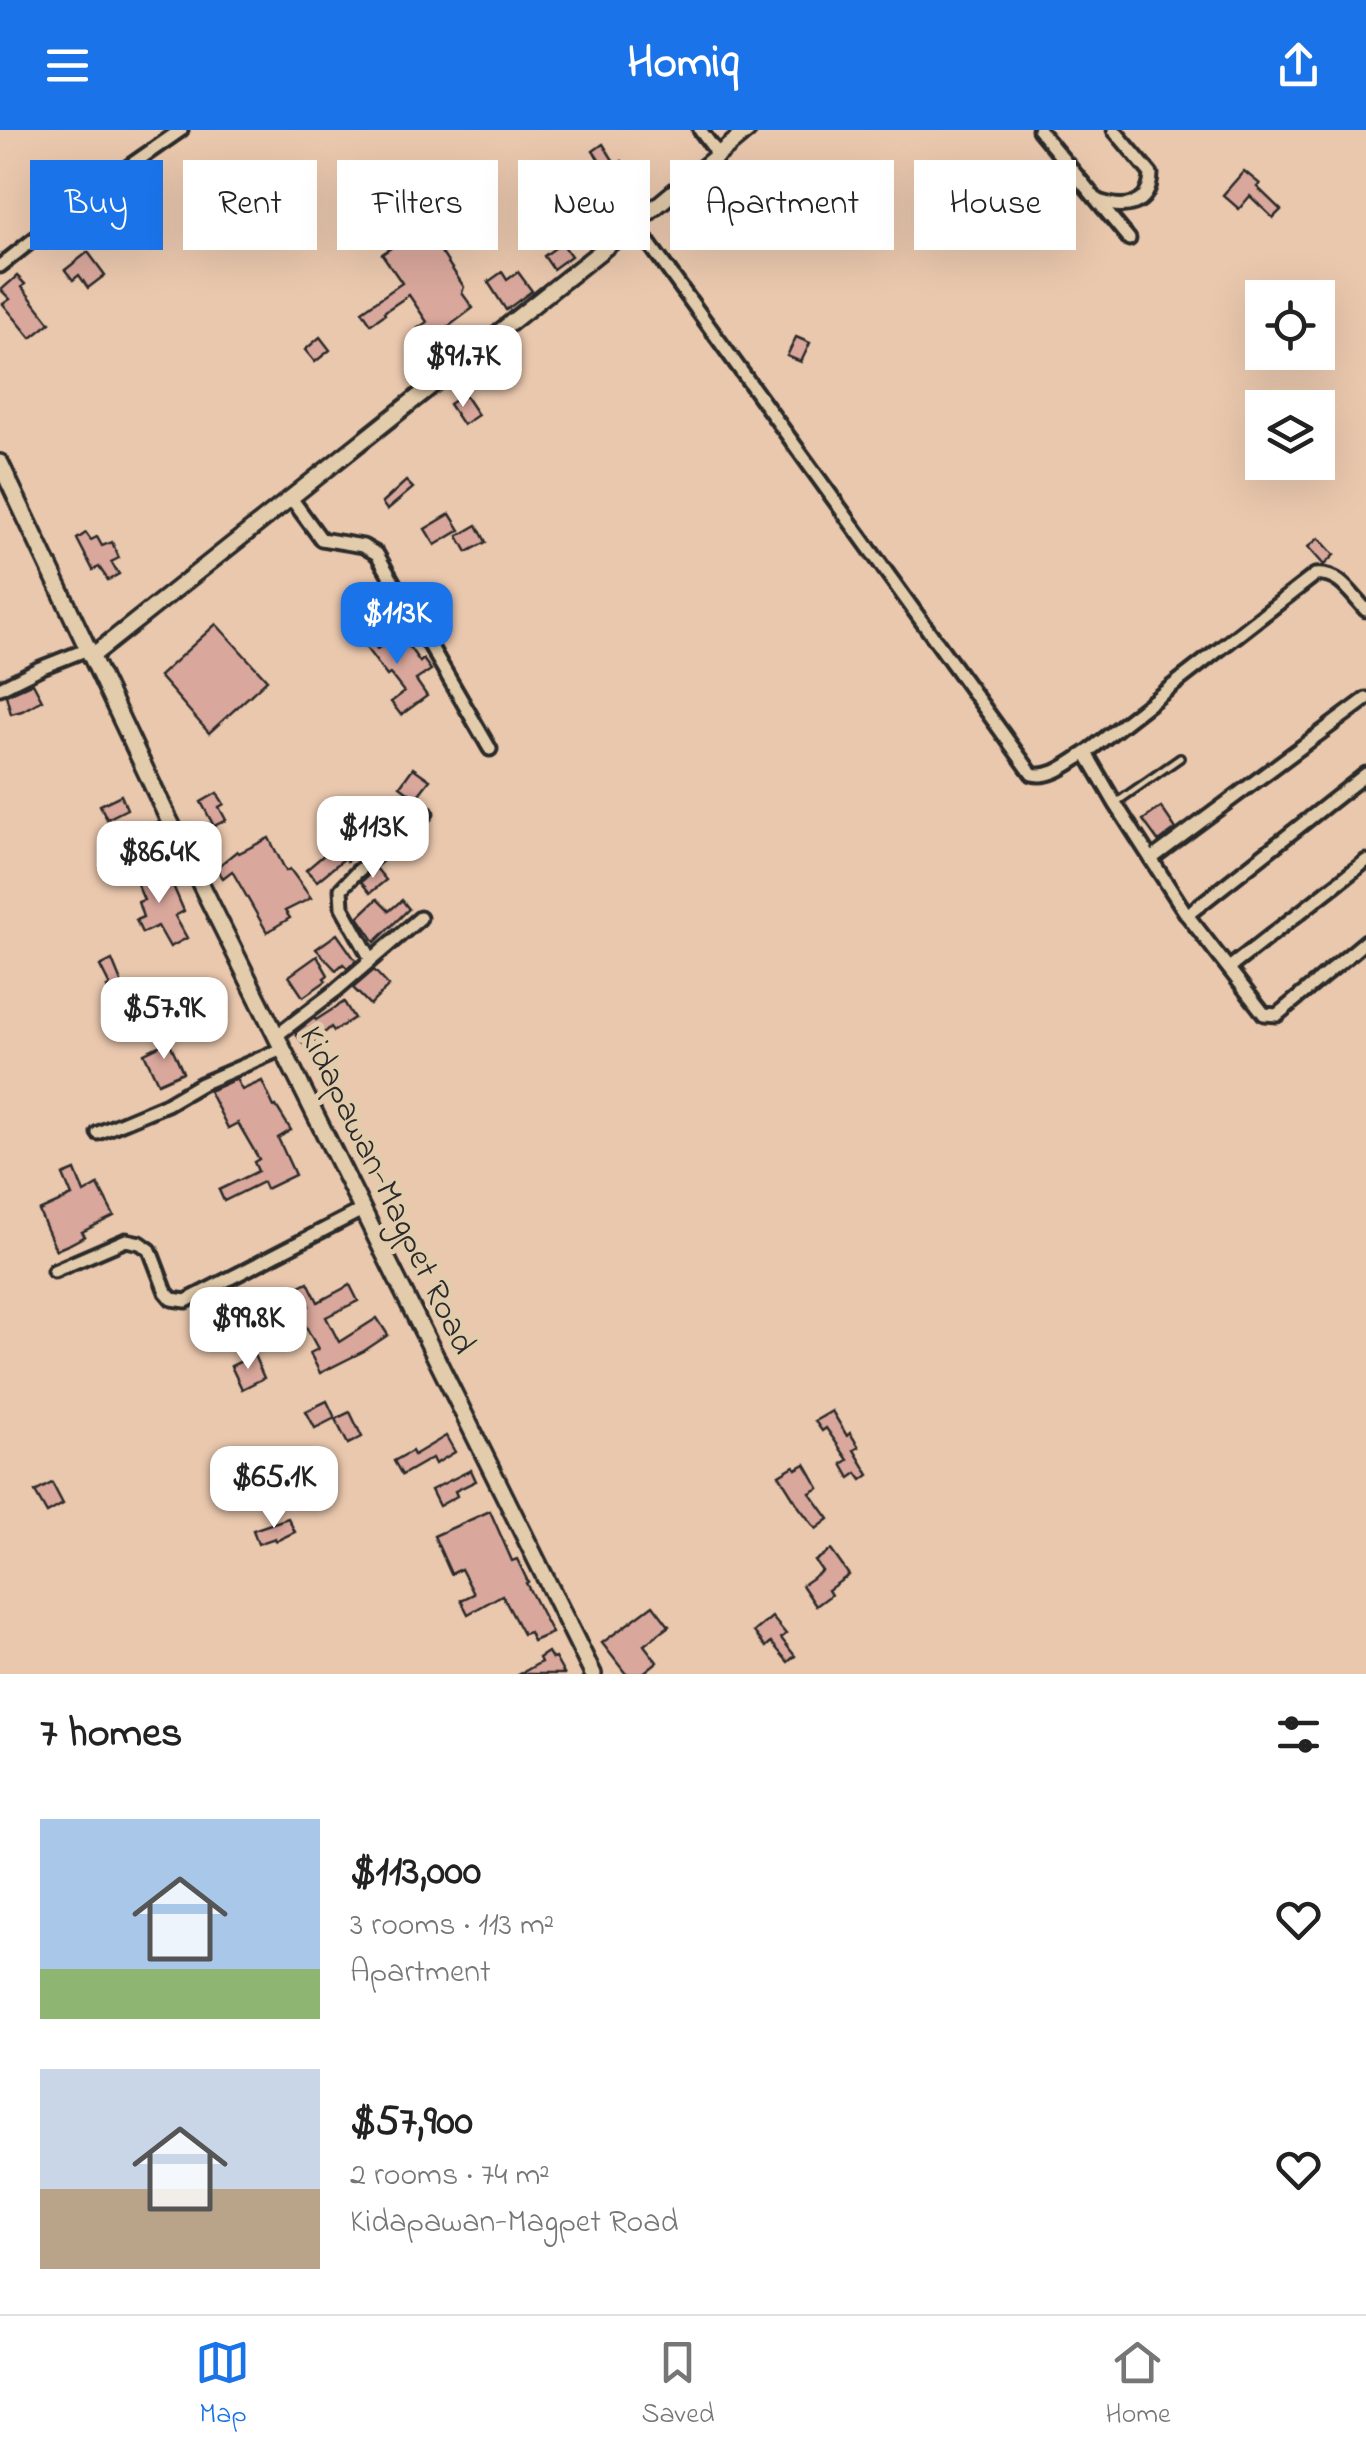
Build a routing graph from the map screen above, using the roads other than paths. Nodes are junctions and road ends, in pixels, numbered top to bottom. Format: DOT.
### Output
graph roads {
  1 [pos="181,130"];
  2 [pos="700,130"];
  3 [pos="748,130"];
  4 [pos="1039,130"];
  5 [pos="1114,130"];
  6 [pos="718,154"];
  7 [pos="1098,201"];
  8 [pos="650,211"];
  9 [pos="1129,239"];
  10 [pos="650,245"];
  11 [pos="602,250"];
  12 [pos="0,266"];
  13 [pos="0,463"];
  14 [pos="291,498"];
  15 [pos="1366,610"];
  16 [pos="90,652"];
  17 [pos="0,688"];
  18 [pos="1366,699"];
  19 [pos="490,749"];
  20 [pos="1086,753"];
  21 [pos="1180,758"];
  22 [pos="1366,774"];
  23 [pos="1115,803"];
  24 [pos="426,813"];
  25 [pos="1150,858"];
  26 [pos="1366,861"];
  27 [pos="1188,916"];
  28 [pos="420,918"];
  29 [pos="1366,942"];
  30 [pos="371,959"];
  31 [pos="1228,968"];
  32 [pos="279,1043"];
  33 [pos="98,1133"];
  34 [pos="362,1210"];
  35 [pos="54,1271"];
  36 [pos="593,1674"];
  1 -- 12 [label="street"];
  2 -- 6 [label="street"];
  3 -- 6 [label="street"];
  4 -- 7 [label="street"];
  5 -- 7 [label="street"];
  6 -- 8 [label="street"];
  7 -- 9 [label="street"];
  10 -- 20 [label="street"];
  11 -- 14 [label="street"];
  13 -- 16 [label="main road, Kidapawan-Magpet Road"];
  14 -- 16 [label="street"];
  14 -- 19 [label="street"];
  15 -- 20 [label="street"];
  16 -- 17 [label="street"];
  16 -- 32 [label="main road, Kidapawan-Magpet Road"];
  18 -- 25 [label="street"];
  20 -- 23 [label="street"];
  21 -- 23 [label="lane"];
  22 -- 27 [label="street"];
  23 -- 25 [label="street"];
  24 -- 30 [label="street"];
  25 -- 27 [label="street"];
  26 -- 31 [label="street"];
  27 -- 31 [label="street"];
  28 -- 30 [label="street"];
  29 -- 31 [label="street"];
  30 -- 32 [label="street"];
  32 -- 33 [label="street"];
  32 -- 34 [label="main road, Kidapawan-Magpet Road"];
  34 -- 35 [label="street"];
  34 -- 36 [label="main road, Kidapawan-Magpet Road"];
}
